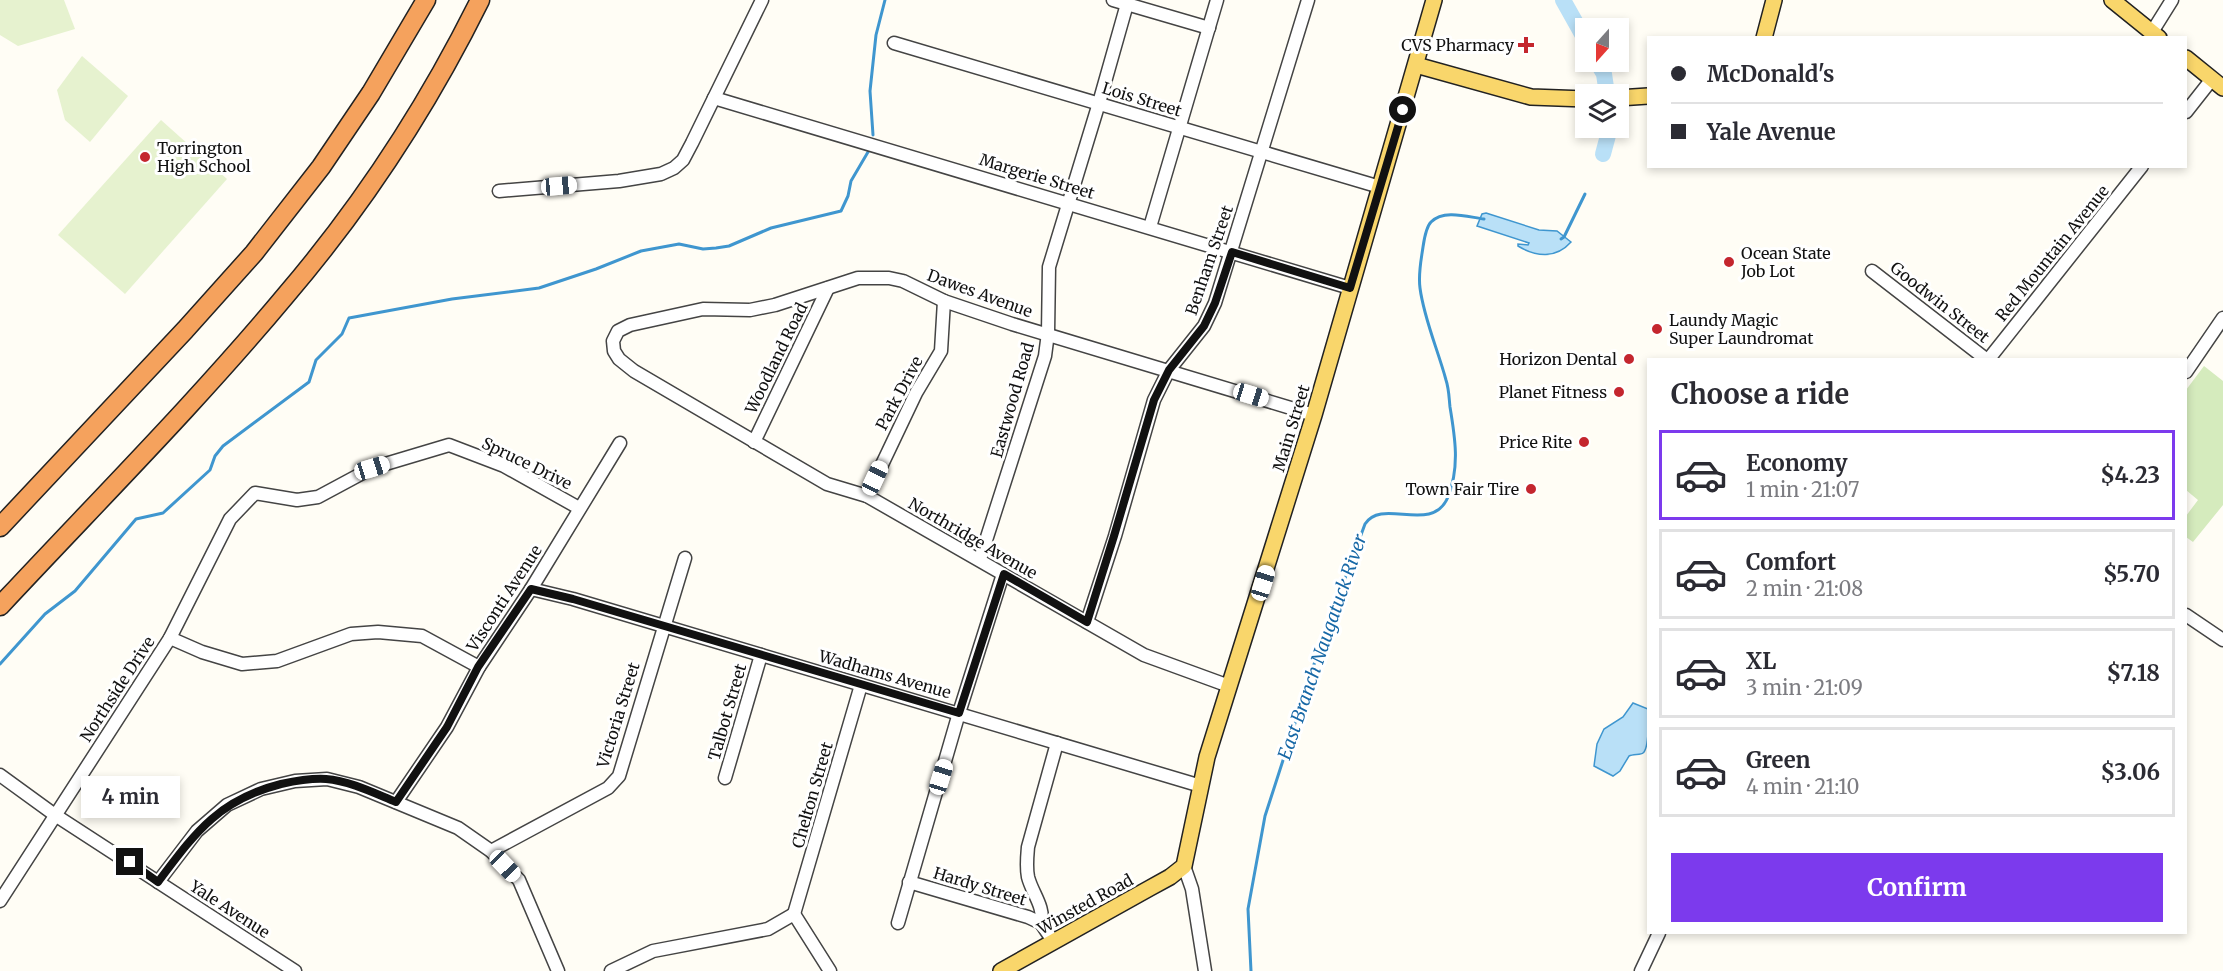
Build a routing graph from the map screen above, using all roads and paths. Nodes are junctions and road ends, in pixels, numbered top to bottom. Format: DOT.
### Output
graph roads {
  1 [pos="426,0"];
  2 [pos="480,0"];
  3 [pos="762,0"];
  4 [pos="1113,0"];
  5 [pos="1217,0"];
  6 [pos="1308,0"];
  7 [pos="1434,0"];
  8 [pos="1774,0"];
  9 [pos="2112,0"];
  10 [pos="2172,0"];
  11 [pos="1127,4"];
  12 [pos="1209,28"];
  13 [pos="2155,34"];
  14 [pos="1765,36"];
  15 [pos="894,43"];
  16 [pos="2187,59"];
  17 [pos="1416,64"];
  18 [pos="2217,83"];
  19 [pos="1647,96"];
  20 [pos="1629,97"];
  21 [pos="714,98"];
  22 [pos="1575,99"];
  23 [pos="1099,103"];
  24 [pos="2187,111"];
  25 [pos="1179,127"];
  26 [pos="1262,152"];
  27 [pos="2140,168"];
  28 [pos="1380,187"];
  29 [pos="499,191"];
  30 [pos="1069,202"];
  31 [pos="1150,227"];
  32 [pos="1232,252"];
  33 [pos="1872,271"];
  34 [pos="828,288"];
  35 [pos="1350,288"];
  36 [pos="944,301"];
  37 [pos="2223,318"];
  38 [pos="630,325"];
  39 [pos="1048,333"];
  40 [pos="1985,358"];
  41 [pos="1990,358"];
  42 [pos="1169,370"];
  43 [pos="2187,371"];
  44 [pos="1314,415"];
  45 [pos="620,442"];
  46 [pos="754,442"];
  47 [pos="255,493"];
  48 [pos="867,496"];
  49 [pos="579,508"];
  50 [pos="0,527"];
  51 [pos="685,558"];
  52 [pos="980,559"];
  53 [pos="1004,574"];
  54 [pos="531,589"];
  55 [pos="0,606"];
  56 [pos="2187,616"];
  57 [pos="1087,622"];
  58 [pos="2223,624"];
  59 [pos="663,626"];
  60 [pos="170,638"];
  61 [pos="2219,638"];
  62 [pos="761,655"];
  63 [pos="478,667"];
  64 [pos="861,685"];
  65 [pos="1229,686"];
  66 [pos="959,713"];
  67 [pos="1057,743"];
  68 [pos="0,775"];
  69 [pos="725,778"];
  70 [pos="1201,786"];
  71 [pos="396,802"];
  72 [pos="55,816"];
  73 [pos="491,851"];
  74 [pos="1184,866"];
  75 [pos="158,882"];
  76 [pos="909,882"];
  77 [pos="0,902"];
  78 [pos="794,914"];
  79 [pos="898,923"];
  80 [pos="1041,923"];
  81 [pos="1659,934"];
  82 [pos="1053,941"];
  83 [pos="295,971"];
  84 [pos="558,971"];
  85 [pos="611,971"];
  86 [pos="830,971"];
  87 [pos="1001,971"];
  88 [pos="1205,971"];
  89 [pos="1641,971"];
  1 -- 50 [label="highway"];
  2 -- 55 [label="highway"];
  3 -- 21 [label="street"];
  4 -- 11 [label="street"];
  5 -- 12 [label="street"];
  6 -- 26 [label="street, Benham Street"];
  7 -- 17 [label="main road, Main Street"];
  8 -- 14 [label="main road"];
  9 -- 13 [label="main road"];
  10 -- 13 [label="street"];
  11 -- 12 [label="street"];
  11 -- 23 [label="street, Eastwood Road"];
  12 -- 25 [label="street"];
  15 -- 23 [label="street, Lois Street"];
  16 -- 18 [label="main road"];
  17 -- 22 [label="main road"];
  17 -- 28 [label="main road, Main Street"];
  18 -- 24 [label="street"];
  19 -- 20 [label="main road"];
  21 -- 29 [label="street"];
  21 -- 30 [label="street, Margerie Street"];
  23 -- 25 [label="street, Lois Street"];
  23 -- 30 [label="street, Eastwood Road"];
  25 -- 26 [label="street, Lois Street"];
  25 -- 31 [label="street"];
  26 -- 28 [label="street, Lois Street"];
  26 -- 32 [label="street, Benham Street"];
  27 -- 41 [label="street, Red Mountain Avenue"];
  28 -- 35 [label="main road, Main Street"];
  30 -- 31 [label="street, Margerie Street"];
  30 -- 39 [label="street, Eastwood Road"];
  31 -- 32 [label="street, Margerie Street"];
  32 -- 35 [label="street, Margerie Street"];
  32 -- 42 [label="street, Benham Street"];
  33 -- 40 [label="street, Goodwin Street"];
  34 -- 36 [label="street, Dawes Avenue"];
  34 -- 38 [label="street, Dawes Avenue"];
  34 -- 46 [label="street, Woodland Road"];
  35 -- 44 [label="main road, Main Street"];
  36 -- 39 [label="street, Dawes Avenue"];
  36 -- 48 [label="street, Park Drive"];
  37 -- 43 [label="street"];
  38 -- 46 [label="street, Northridge Avenue"];
  39 -- 42 [label="street, Dawes Avenue"];
  39 -- 52 [label="street, Eastwood Road"];
  42 -- 44 [label="street, Dawes Avenue"];
  42 -- 57 [label="street, Benham Street"];
  44 -- 65 [label="main road, Main Street"];
  45 -- 49 [label="street, Visconti Avenue"];
  46 -- 48 [label="street, Northridge Avenue"];
  47 -- 49 [label="street, Spruce Drive"];
  47 -- 60 [label="street, Northside Drive"];
  48 -- 52 [label="street, Northridge Avenue"];
  49 -- 54 [label="street, Visconti Avenue"];
  51 -- 59 [label="street, Victoria Street"];
  52 -- 53 [label="street, Northridge Avenue"];
  53 -- 57 [label="street, Northridge Avenue"];
  53 -- 66 [label="street"];
  54 -- 59 [label="street, Wadhams Avenue"];
  54 -- 63 [label="street, Visconti Avenue"];
  56 -- 61 [label="street"];
  57 -- 65 [label="street, Northridge Avenue"];
  58 -- 61 [label="street"];
  59 -- 62 [label="street, Wadhams Avenue"];
  59 -- 73 [label="street, Victoria Street"];
  60 -- 63 [label="street"];
  60 -- 72 [label="street, Northside Drive"];
  62 -- 64 [label="street, Wadhams Avenue"];
  62 -- 69 [label="street, Talbot Street"];
  63 -- 71 [label="street, Visconti Avenue"];
  64 -- 66 [label="street, Wadhams Avenue"];
  64 -- 78 [label="street, Chelton Street"];
  65 -- 70 [label="main road, Main Street"];
  66 -- 67 [label="street, Wadhams Avenue"];
  66 -- 76 [label="street"];
  67 -- 70 [label="street, Wadhams Avenue"];
  67 -- 80 [label="street"];
  68 -- 72 [label="street, Yale Avenue"];
  70 -- 74 [label="main road, Main Street"];
  71 -- 73 [label="street"];
  71 -- 75 [label="street"];
  72 -- 75 [label="street, Yale Avenue"];
  72 -- 77 [label="street, Northside Drive"];
  73 -- 84 [label="street"];
  74 -- 82 [label="main road, Winsted Road"];
  74 -- 88 [label="street"];
  75 -- 83 [label="street, Yale Avenue"];
  76 -- 79 [label="street"];
  76 -- 80 [label="street, Hardy Street"];
  78 -- 85 [label="street"];
  78 -- 86 [label="street"];
  80 -- 82 [label="street"];
  81 -- 89 [label="street"];
  82 -- 87 [label="main road, Winsted Road"];
}
